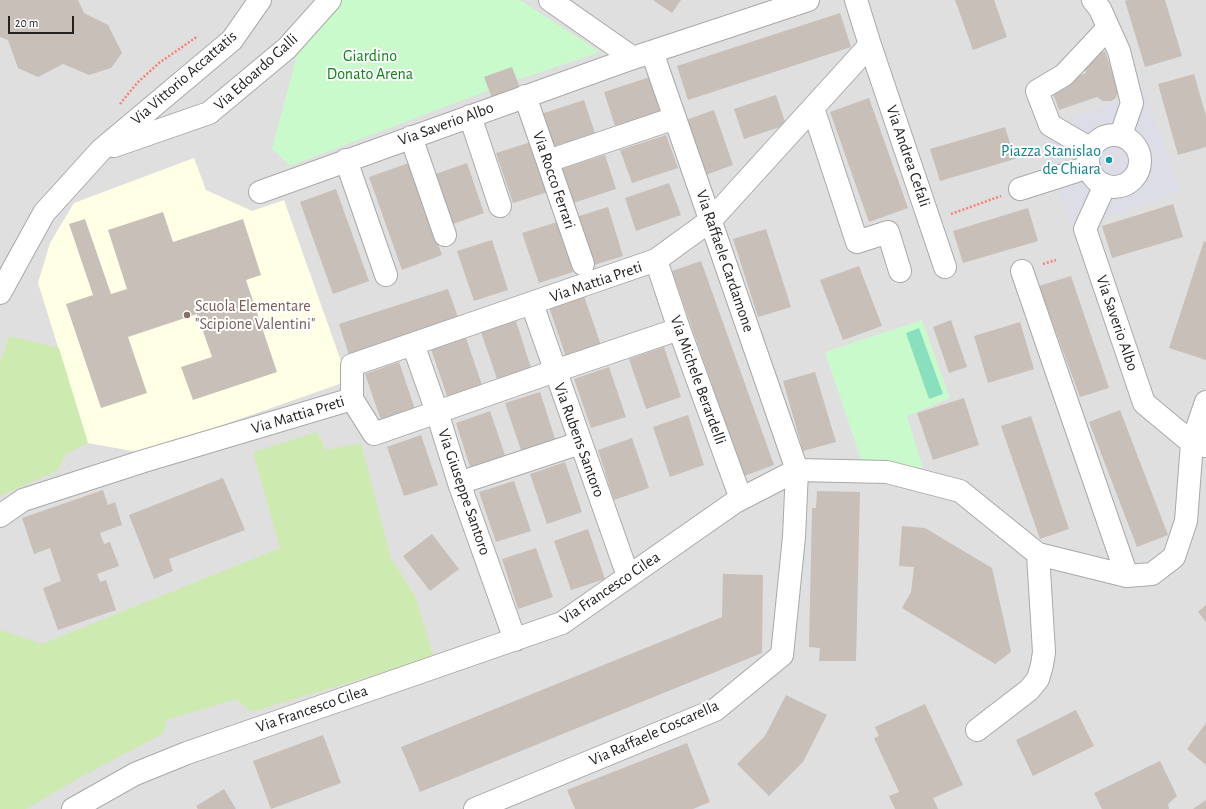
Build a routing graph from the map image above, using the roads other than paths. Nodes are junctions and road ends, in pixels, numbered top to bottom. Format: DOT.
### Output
graph roads {
  1 [pos="260,0"];
  2 [pos="330,0"];
  3 [pos="550,0"];
  4 [pos="808,0"];
  5 [pos="856,0"];
  6 [pos="1093,0"];
  7 [pos="1108,28"];
  8 [pos="870,45"];
  9 [pos="642,55"];
  10 [pos="525,96"];
  11 [pos="813,108"];
  12 [pos="470,116"];
  13 [pos="675,118"];
  14 [pos="1121,135"];
  15 [pos="411,137"];
  16 [pos="101,150"];
  17 [pos="1090,158"];
  18 [pos="346,160"];
  19 [pos="548,161"];
  20 [pos="1105,185"];
  21 [pos="1020,189"];
  22 [pos="260,192"];
  23 [pos="500,206"];
  24 [pos="710,220"];
  25 [pos="444,235"];
  26 [pos="656,260"];
  27 [pos="583,264"];
  28 [pos="945,268"];
  29 [pos="900,271"];
  30 [pos="1022,271"];
  31 [pos="386,276"];
  32 [pos="0,293"];
  33 [pos="532,304"];
  34 [pos="679,329"];
  35 [pos="413,344"];
  36 [pos="555,371"];
  37 [pos="352,398"];
  38 [pos="1206,402"];
  39 [pos="437,412"];
  40 [pos="580,443"];
  41 [pos="1199,444"];
  42 [pos="797,470"];
  43 [pos="459,483"];
  44 [pos="741,499"];
  45 [pos="0,516"];
  46 [pos="1038,554"];
  47 [pos="628,576"];
  48 [pos="1127,576"];
  49 [pos="515,640"];
  50 [pos="977,730"];
  51 [pos="73,809"];
  52 [pos="475,809"];
  1 -- 16 [label="street, Via Vittorio Accattatis"];
  2 -- 16 [label="street, Via Edoardo Galli"];
  3 -- 9 [label="street"];
  4 -- 9 [label="street, Via Saverio Albo"];
  5 -- 8 [label="street, Via Andrea Cefali"];
  6 -- 7 [label="street"];
  7 -- 14 [label="street"];
  7 -- 17 [label="street"];
  8 -- 11 [label="street, Via Mattia Preti"];
  8 -- 28 [label="street, Via Andrea Cefali"];
  9 -- 10 [label="street, Via Saverio Albo"];
  9 -- 13 [label="street, Via Raffaele Cardamone"];
  10 -- 12 [label="street, Via Saverio Albo"];
  10 -- 19 [label="street, Via Rocco Ferrari"];
  11 -- 24 [label="street, Via Mattia Preti"];
  11 -- 29 [label="street"];
  12 -- 15 [label="street, Via Saverio Albo"];
  12 -- 23 [label="street"];
  13 -- 19 [label="street"];
  13 -- 24 [label="street, Via Raffaele Cardamone"];
  14 -- 17 [label="street"];
  14 -- 20 [label="street"];
  15 -- 18 [label="street, Via Saverio Albo"];
  15 -- 25 [label="street"];
  16 -- 32 [label="street, Via Vittorio Accattatis"];
  17 -- 20 [label="street"];
  17 -- 21 [label="street"];
  18 -- 22 [label="street, Via Saverio Albo"];
  18 -- 31 [label="street"];
  19 -- 27 [label="street, Via Rocco Ferrari"];
  20 -- 41 [label="street, Via Saverio Albo"];
  24 -- 26 [label="street, Via Mattia Preti"];
  24 -- 42 [label="street, Via Raffaele Cardamone"];
  26 -- 33 [label="street, Via Mattia Preti"];
  26 -- 34 [label="street, Via Michele Berardelli"];
  30 -- 48 [label="street"];
  33 -- 35 [label="street, Via Mattia Preti"];
  33 -- 36 [label="street, Via Rubens Santoro"];
  34 -- 36 [label="street"];
  34 -- 44 [label="street, Via Michele Berardelli"];
  35 -- 37 [label="street, Via Mattia Preti"];
  35 -- 39 [label="street, Via Giuseppe Santoro"];
  36 -- 39 [label="street"];
  36 -- 40 [label="street, Via Rubens Santoro"];
  37 -- 39 [label="street"];
  37 -- 45 [label="street, Via Mattia Preti"];
  38 -- 41 [label="street, Via Francesco Cilea"];
  39 -- 43 [label="street, Via Giuseppe Santoro"];
  40 -- 43 [label="street"];
  40 -- 47 [label="street, Via Rubens Santoro"];
  41 -- 48 [label="street, Via Francesco Cilea"];
  42 -- 44 [label="street, Via Francesco Cilea"];
  42 -- 46 [label="street, Via Francesco Cilea"];
  42 -- 52 [label="street, Via Raffaele Coscarella"];
  43 -- 49 [label="street, Via Giuseppe Santoro"];
  44 -- 47 [label="street, Via Francesco Cilea"];
  46 -- 48 [label="street, Via Francesco Cilea"];
  46 -- 50 [label="street"];
  47 -- 49 [label="street, Via Francesco Cilea"];
  49 -- 51 [label="street, Via Francesco Cilea"];
}
